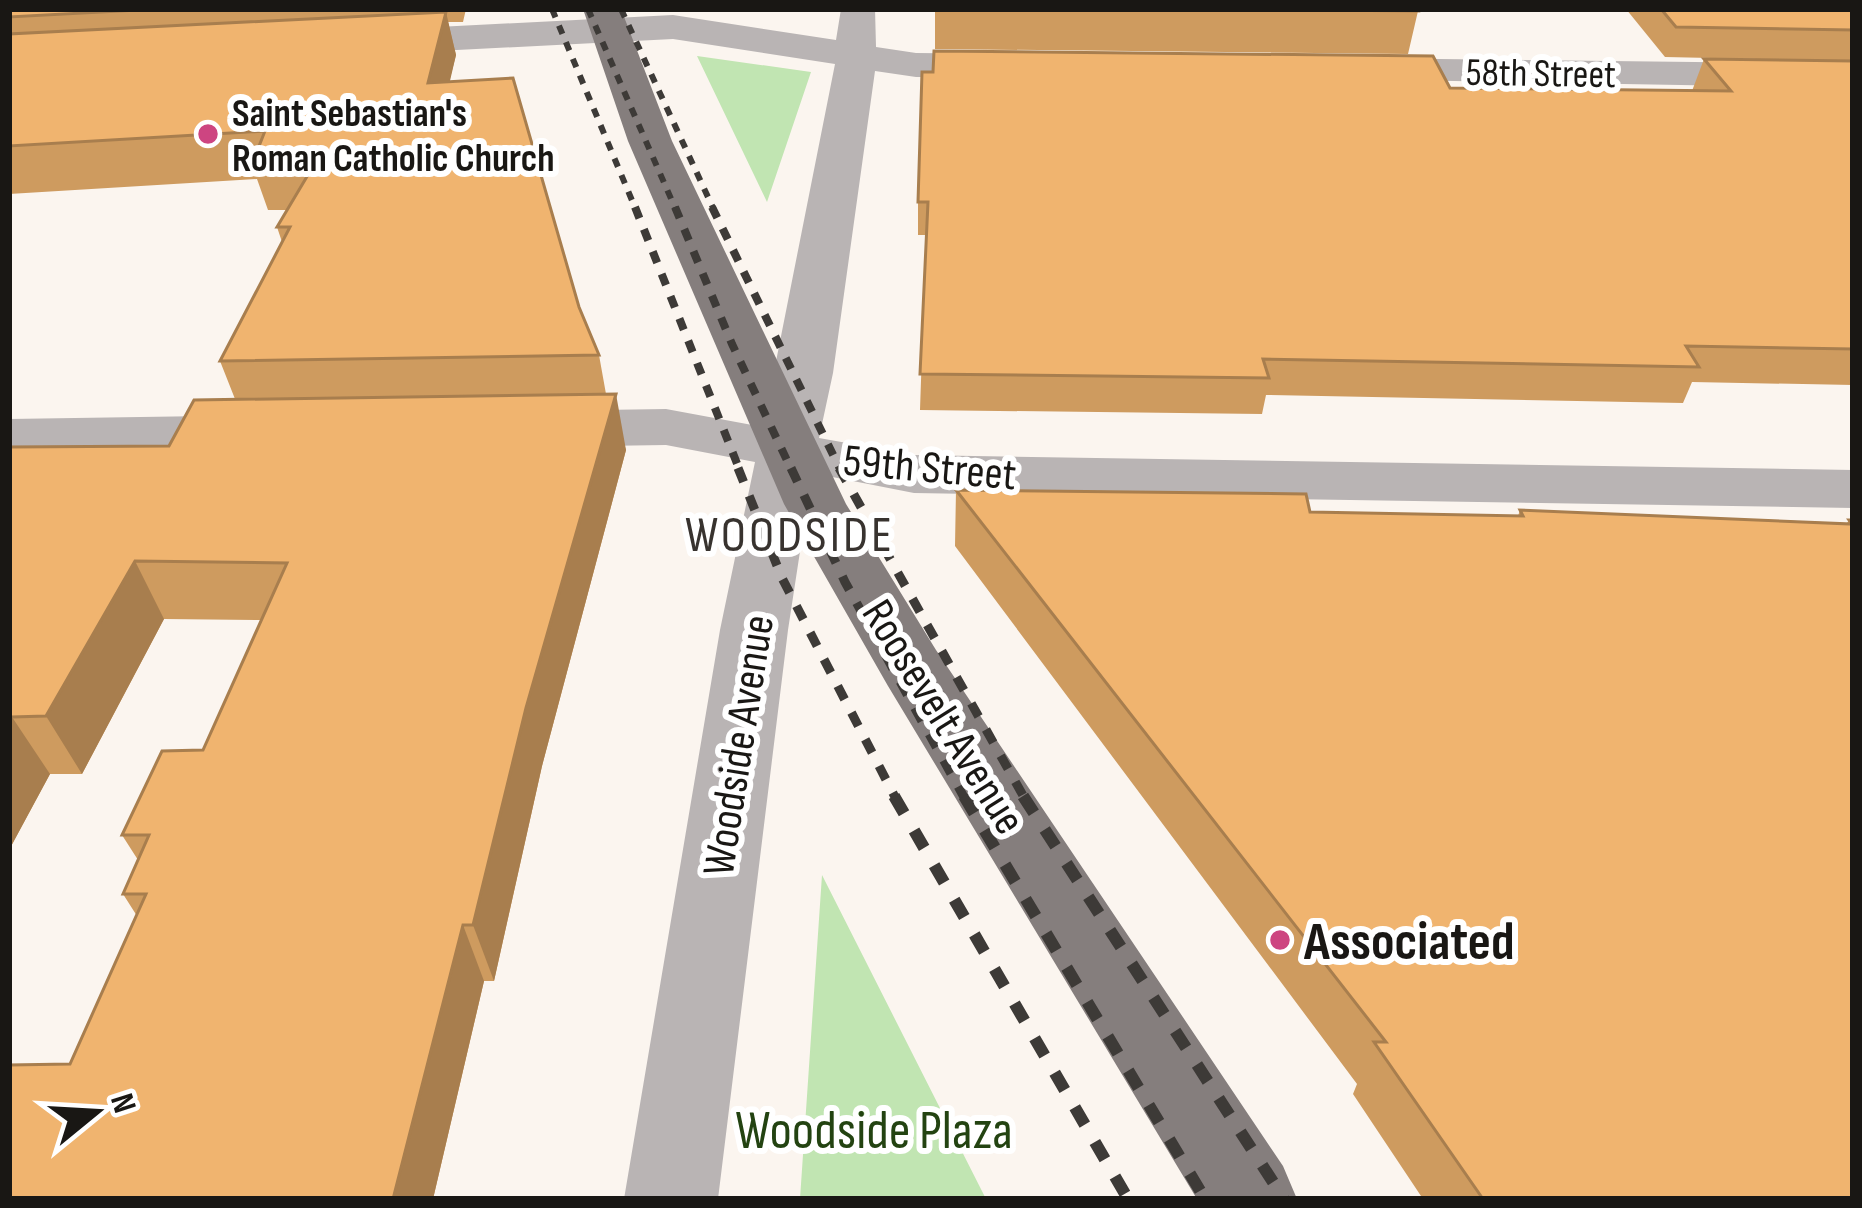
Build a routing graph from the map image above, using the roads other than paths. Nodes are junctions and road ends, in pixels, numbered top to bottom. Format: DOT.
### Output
graph roads {
  1 [pos="606,20"];
  2 [pos="857,32"];
  3 [pos="318,45"];
  4 [pos="1062,67"];
  5 [pos="1310,70"];
  6 [pos="1853,76"];
  7 [pos="478,430"];
  8 [pos="314,433"];
  9 [pos="9,437"];
  10 [pos="791,451"];
  11 [pos="1853,489"];
  12 [pos="670,1199"];
  13 [pos="1250,1199"];
  1 -- 2 [label="street"];
  1 -- 3 [label="street"];
  1 -- 10 [label="main road, Roosevelt Avenue"];
  2 -- 4 [label="street"];
  2 -- 10 [label="street, Woodside Avenue"];
  5 -- 6 [label="street, 58th Street"];
  7 -- 10 [label="street, 59th Street"];
  8 -- 9 [label="street"];
  10 -- 11 [label="street, 59th Street"];
  10 -- 12 [label="street, Woodside Avenue"];
  10 -- 13 [label="main road, Roosevelt Avenue"];
}
